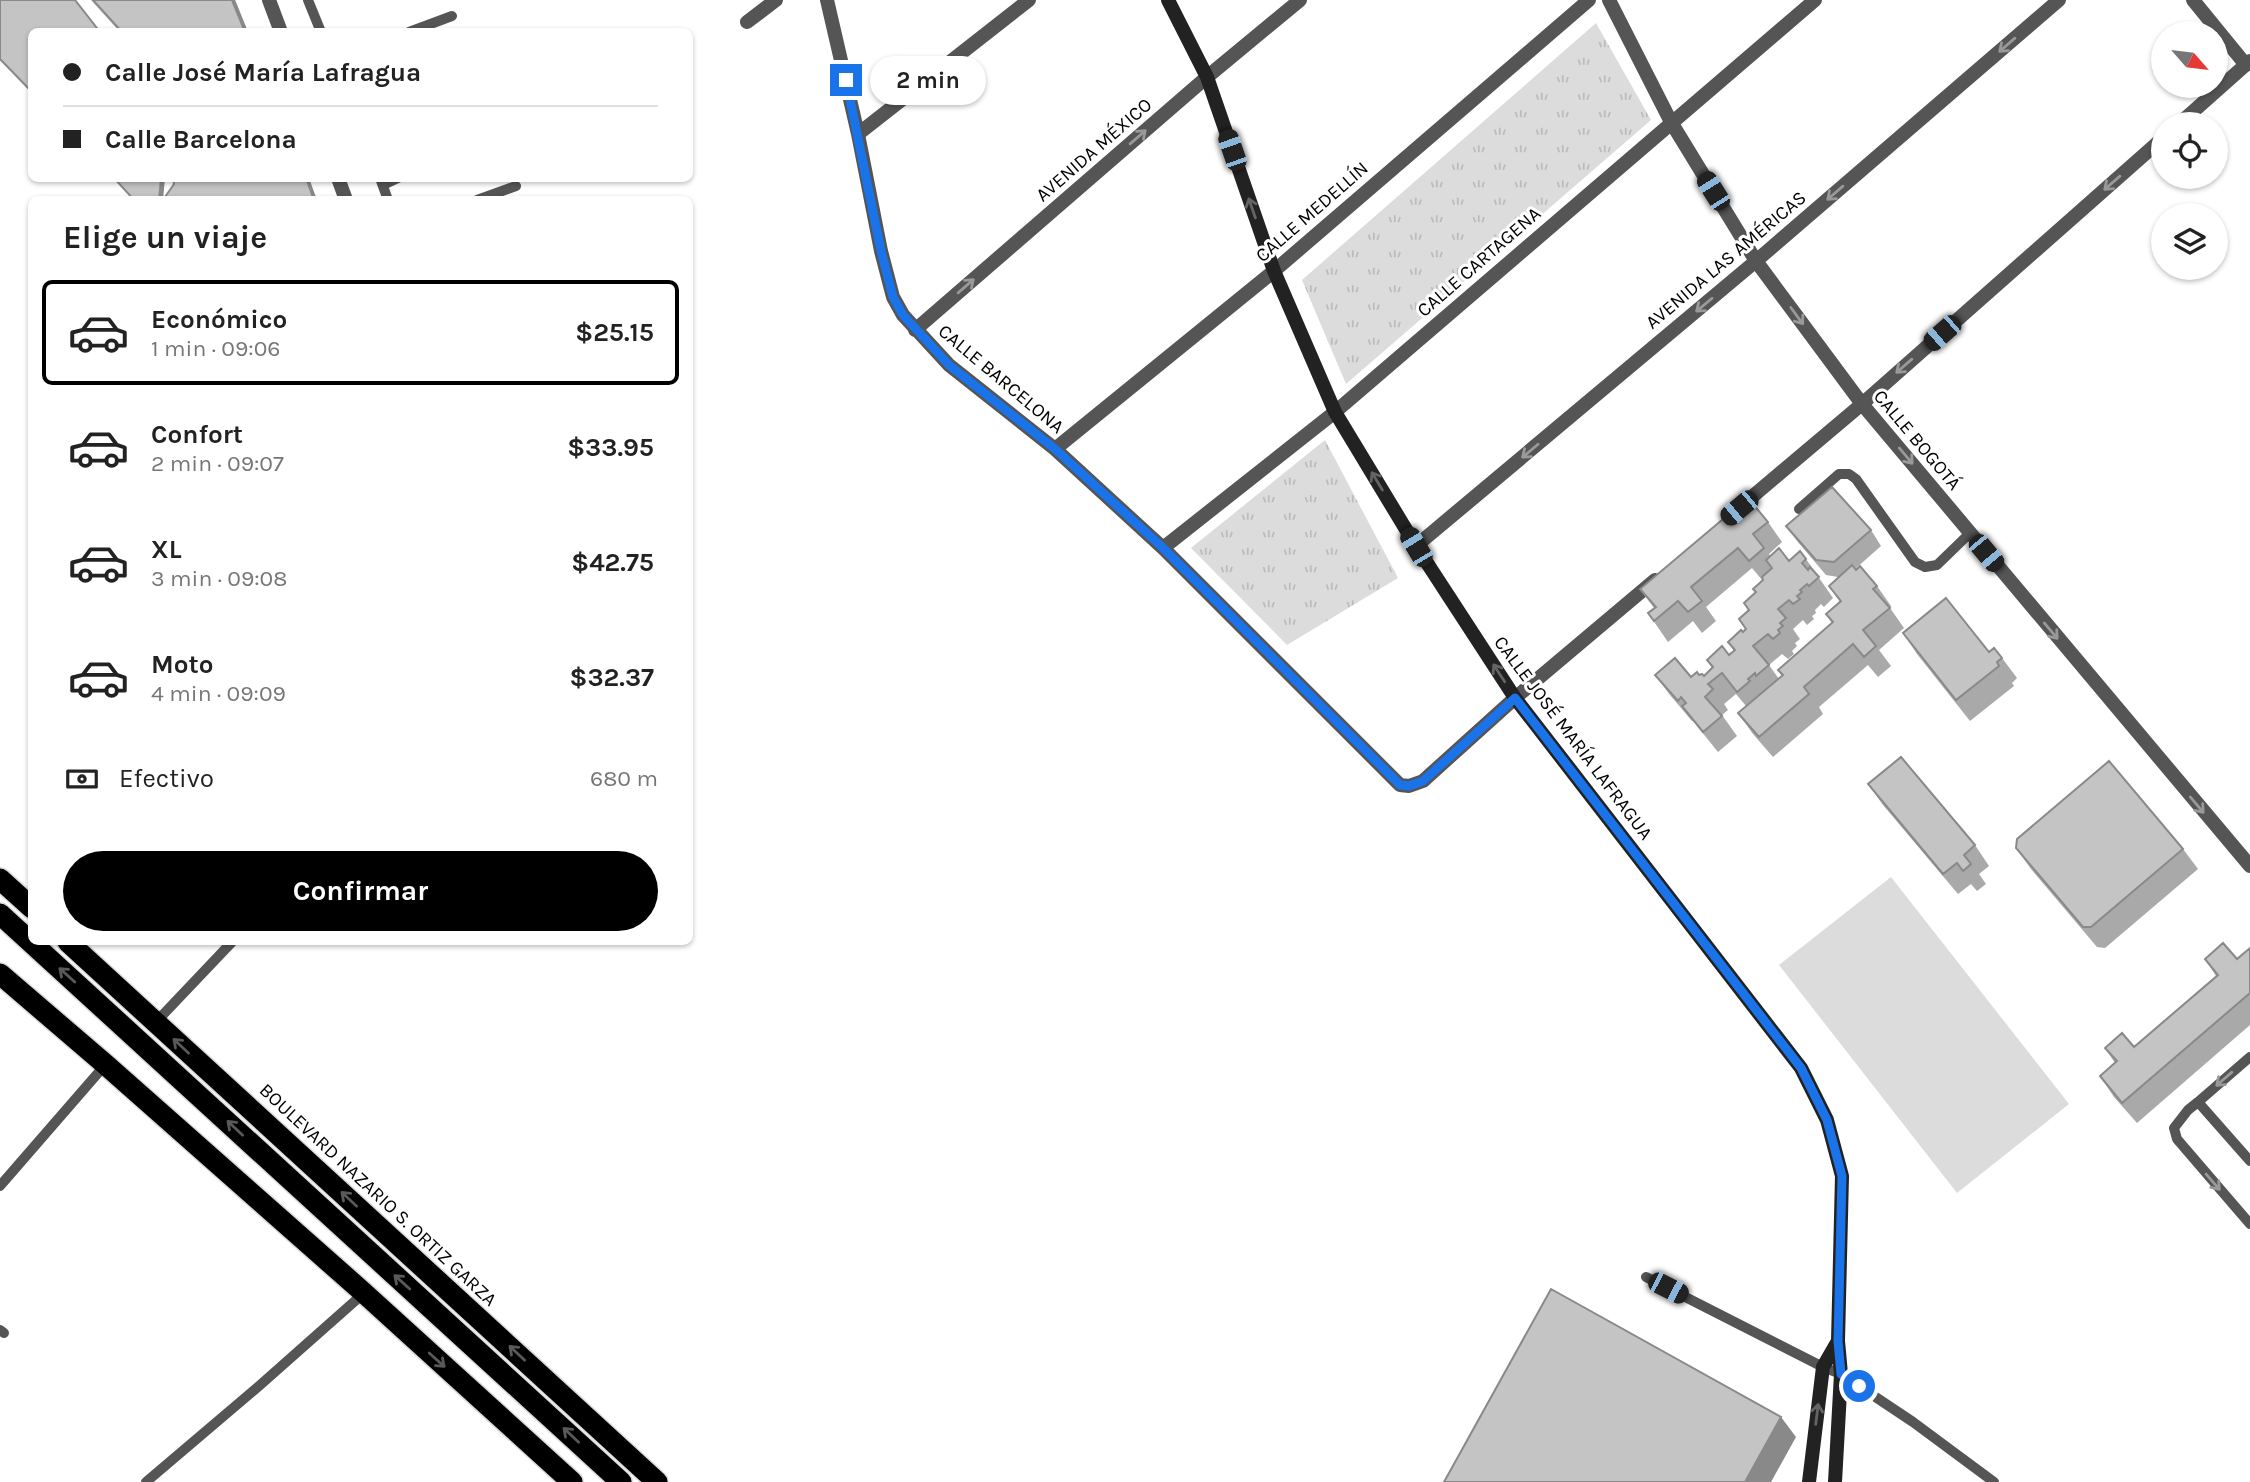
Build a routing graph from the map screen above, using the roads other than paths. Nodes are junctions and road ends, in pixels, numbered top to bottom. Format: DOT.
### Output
graph roads {
  1 [pos="269,0"];
  2 [pos="308,0"];
  3 [pos="776,0"];
  4 [pos="827,0"];
  5 [pos="1029,0"];
  6 [pos="1168,0"];
  7 [pos="1300,0"];
  8 [pos="1589,0"];
  9 [pos="1609,0"];
  10 [pos="1815,0"];
  11 [pos="2059,0"];
  12 [pos="2193,0"];
  13 [pos="452,16"];
  14 [pos="747,23"];
  15 [pos="280,28"];
  16 [pos="319,28"];
  17 [pos="420,28"];
  18 [pos="2248,63"];
  19 [pos="1207,77"];
  20 [pos="2193,112"];
  21 [pos="1671,122"];
  22 [pos="858,134"];
  23 [pos="2151,149"];
  24 [pos="516,186"];
  25 [pos="488,196"];
  26 [pos="1756,261"];
  27 [pos="1274,271"];
  28 [pos="915,330"];
  29 [pos="1862,404"];
  30 [pos="1335,412"];
  31 [pos="1055,449"];
  32 [pos="1799,509"];
  33 [pos="1725,520"];
  34 [pos="1970,533"];
  35 [pos="1416,547"];
  36 [pos="1163,548"];
  37 [pos="1662,573"];
  38 [pos="1515,698"];
  39 [pos="2250,866"];
  40 [pos="0,879"];
  41 [pos="28,904"];
  42 [pos="0,914"];
  43 [pos="28,940"];
  44 [pos="34,945"];
  45 [pos="229,945"];
  46 [pos="79,948"];
  47 [pos="0,974"];
  48 [pos="156,1022"];
  49 [pos="2250,1057"];
  50 [pos="105,1064"];
  51 [pos="2198,1102"];
  52 [pos="2250,1161"];
  53 [pos="0,1186"];
  54 [pos="2250,1224"];
  55 [pos="1646,1277"];
  56 [pos="364,1293"];
  57 [pos="1838,1341"];
  58 [pos="1823,1367"];
  59 [pos="1841,1374"];
  60 [pos="561,1479"];
  61 [pos="146,1482"];
  62 [pos="621,1482"];
  63 [pos="657,1482"];
  64 [pos="1810,1482"];
  65 [pos="1835,1482"];
  66 [pos="1994,1482"];
  1 -- 15 [label="street"];
  2 -- 16 [label="lane"];
  3 -- 14 [label="street"];
  4 -- 22 [label="street, CALLE BARCELONA"];
  5 -- 22 [label="street"];
  6 -- 19 [label="main road, CALLE JOSÉ MARÍA LAFRAGUA"];
  7 -- 19 [label="street, AVENIDA MÉXICO"];
  8 -- 27 [label="street, CALLE MEDELLÍN"];
  9 -- 21 [label="street, CALLE BOGOTÁ"];
  10 -- 21 [label="street, CALLE CARTAGENA"];
  11 -- 26 [label="street, AVENIDA LAS AMÉRICAS, one-way"];
  12 -- 18 [label="street"];
  13 -- 17 [label="lane"];
  18 -- 20 [label="street"];
  27 -- 19 [label="main road, CALLE JOSÉ MARÍA LAFRAGUA, one-way"];
  28 -- 19 [label="street, AVENIDA MÉXICO, one-way"];
  21 -- 26 [label="street, CALLE BOGOTÁ"];
  21 -- 30 [label="street, CALLE CARTAGENA"];
  22 -- 28 [label="street, CALLE BARCELONA"];
  23 -- 29 [label="street, one-way"];
  24 -- 25 [label="lane"];
  26 -- 29 [label="street, CALLE BOGOTÁ, one-way"];
  26 -- 35 [label="street, AVENIDA LAS AMÉRICAS, one-way"];
  27 -- 30 [label="main road, CALLE JOSÉ MARÍA LAFRAGUA"];
  27 -- 31 [label="street, CALLE MEDELLÍN"];
  28 -- 31 [label="street, CALLE BARCELONA"];
  29 -- 33 [label="street"];
  29 -- 34 [label="street, CALLE BOGOTÁ, one-way"];
  35 -- 30 [label="main road, CALLE JOSÉ MARÍA LAFRAGUA, one-way"];
  30 -- 36 [label="street, CALLE CARTAGENA"];
  31 -- 36 [label="street, CALLE BARCELONA"];
  32 -- 34 [label="lane"];
  34 -- 39 [label="street, CALLE BOGOTÁ, one-way"];
  38 -- 35 [label="main road, CALLE JOSÉ MARÍA LAFRAGUA, one-way"];
  36 -- 38 [label="street, CALLE BARCELONA"];
  37 -- 38 [label="street"];
  38 -- 57 [label="main road, CALLE JOSÉ MARÍA LAFRAGUA"];
  40 -- 41 [label="highway"];
  43 -- 42 [label="highway, one-way"];
  62 -- 44 [label="highway, one-way"];
  45 -- 48 [label="lane"];
  46 -- 48 [label="highway, BOULEVARD NAZARIO S. ORTIZ GARZA"];
  47 -- 50 [label="highway"];
  63 -- 48 [label="highway, BOULEVARD NAZARIO S. ORTIZ GARZA, one-way"];
  49 -- 51 [label="lane, one-way"];
  50 -- 53 [label="lane"];
  50 -- 56 [label="highway"];
  51 -- 52 [label="lane"];
  51 -- 54 [label="lane, one-way"];
  55 -- 58 [label="lane"];
  56 -- 60 [label="highway, one-way"];
  56 -- 61 [label="lane"];
  57 -- 58 [label="main road, CALLE JOSÉ MARÍA LAFRAGUA"];
  57 -- 59 [label="main road, CALLE JOSÉ MARÍA LAFRAGUA"];
  58 -- 59 [label="lane"];
  64 -- 58 [label="main road, CALLE JOSÉ MARÍA LAFRAGUA, one-way"];
  59 -- 65 [label="main road, CALLE JOSÉ MARÍA LAFRAGUA"];
  59 -- 66 [label="lane"];
}
